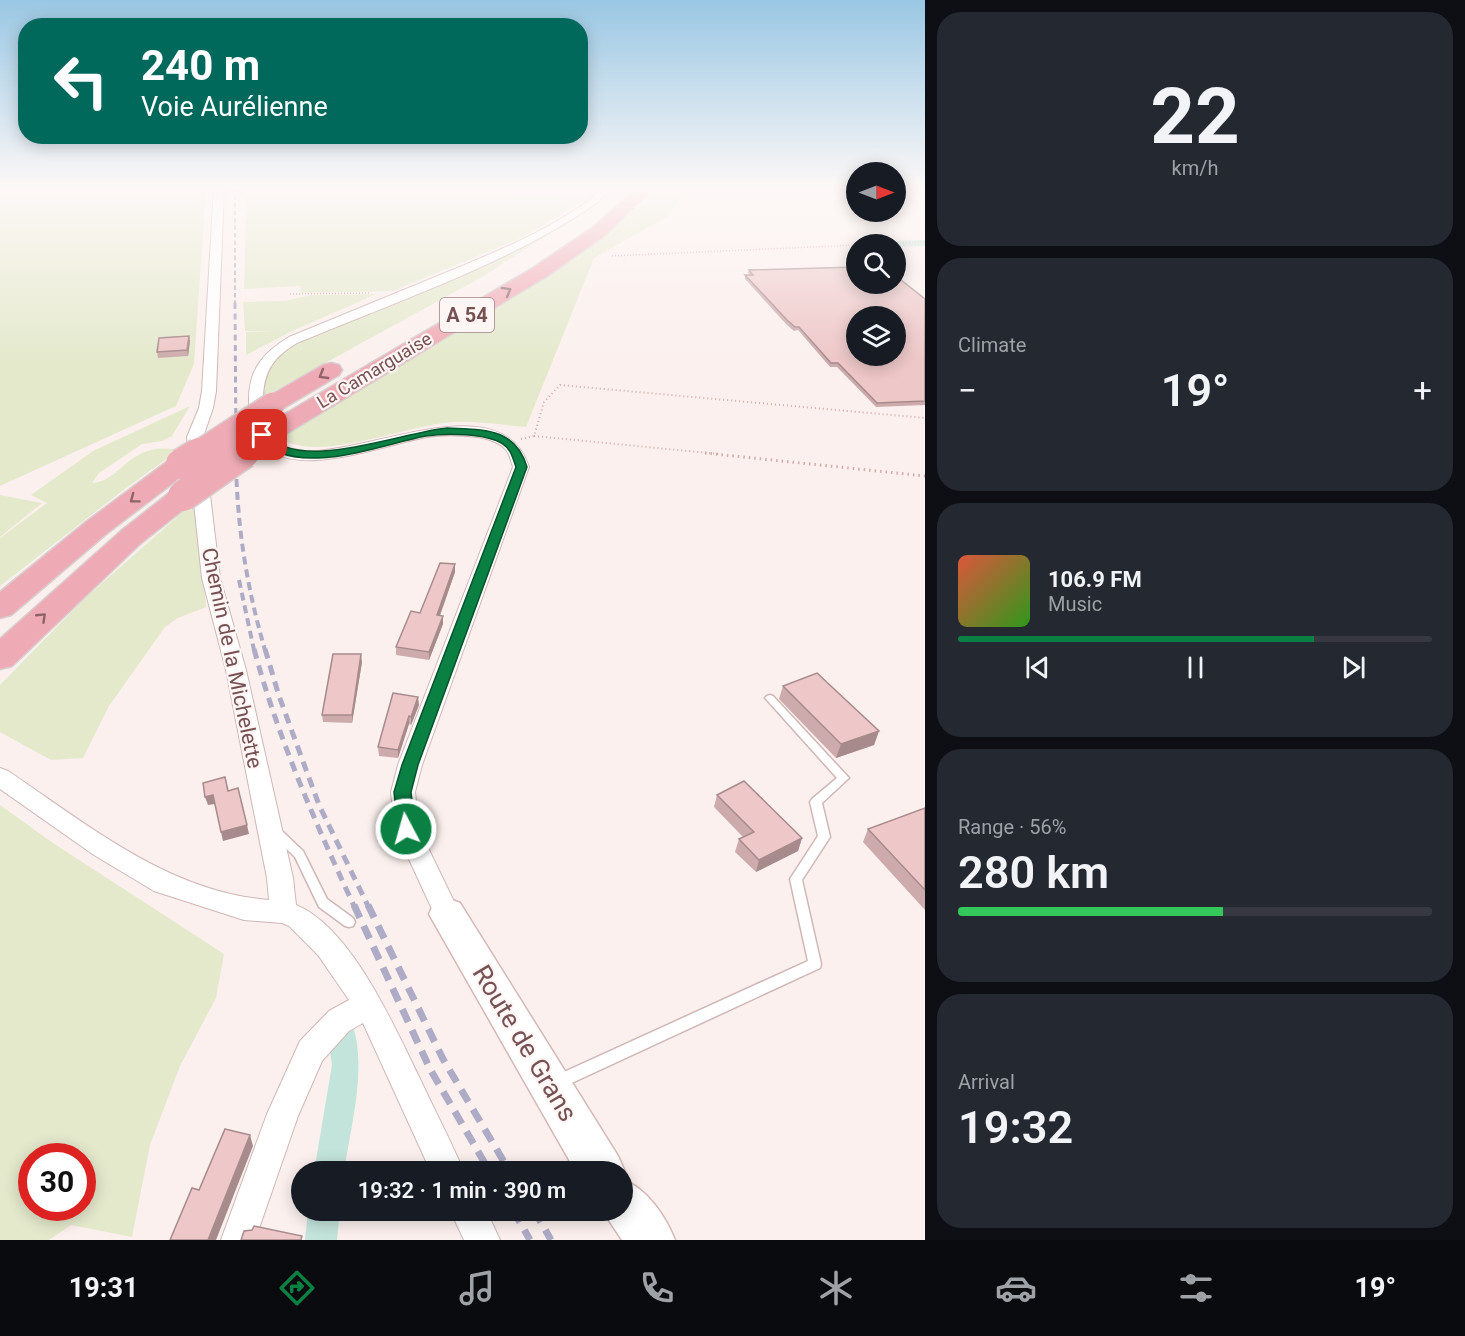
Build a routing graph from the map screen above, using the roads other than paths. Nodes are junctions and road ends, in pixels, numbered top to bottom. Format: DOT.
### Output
graph roads {
  1 [pos="216,246"];
  2 [pos="513,246"];
  3 [pos="548,246"];
  4 [pos="578,246"];
  5 [pos="455,300"];
  6 [pos="343,363"];
  7 [pos="275,416"];
  8 [pos="0,608"];
  9 [pos="0,658"];
  10 [pos="770,698"];
  11 [pos="0,777"];
  12 [pos="267,822"];
  13 [pos="447,914"];
  14 [pos="291,915"];
  15 [pos="349,922"];
  16 [pos="369,1005"];
  17 [pos="550,1085"];
  18 [pos="443,1161"];
  19 [pos="595,1161"];
  20 [pos="633,1216"];
  21 [pos="472,1221"];
  22 [pos="238,1240"];
  23 [pos="483,1240"];
  24 [pos="651,1240"];
  1 -- 12 [label="street, Chemin de la Michelette"];
  2 -- 13 [label="street"];
  3 -- 5 [label="highway, A 54"];
  7 -- 4 [label="highway, La Camarguaise / A 54, one-way"];
  6 -- 7 [label="highway, La Camarguaise / A 54, one-way"];
  7 -- 8 [label="highway, La Camarguaise / A 54, one-way, bridge"];
  9 -- 7 [label="highway, La Camarguaise / A 54, one-way, bridge"];
  10 -- 17 [label="lane"];
  11 -- 14 [label="street"];
  12 -- 14 [label="street, Chemin de la Michelette"];
  12 -- 15 [label="lane"];
  13 -- 17 [label="street, Route de Grans"];
  14 -- 16 [label="street"];
  16 -- 18 [label="street"];
  16 -- 22 [label="street"];
  17 -- 19 [label="street, Route de Grans"];
  20 -- 24 [label="street"];
  21 -- 23 [label="street"];
}
